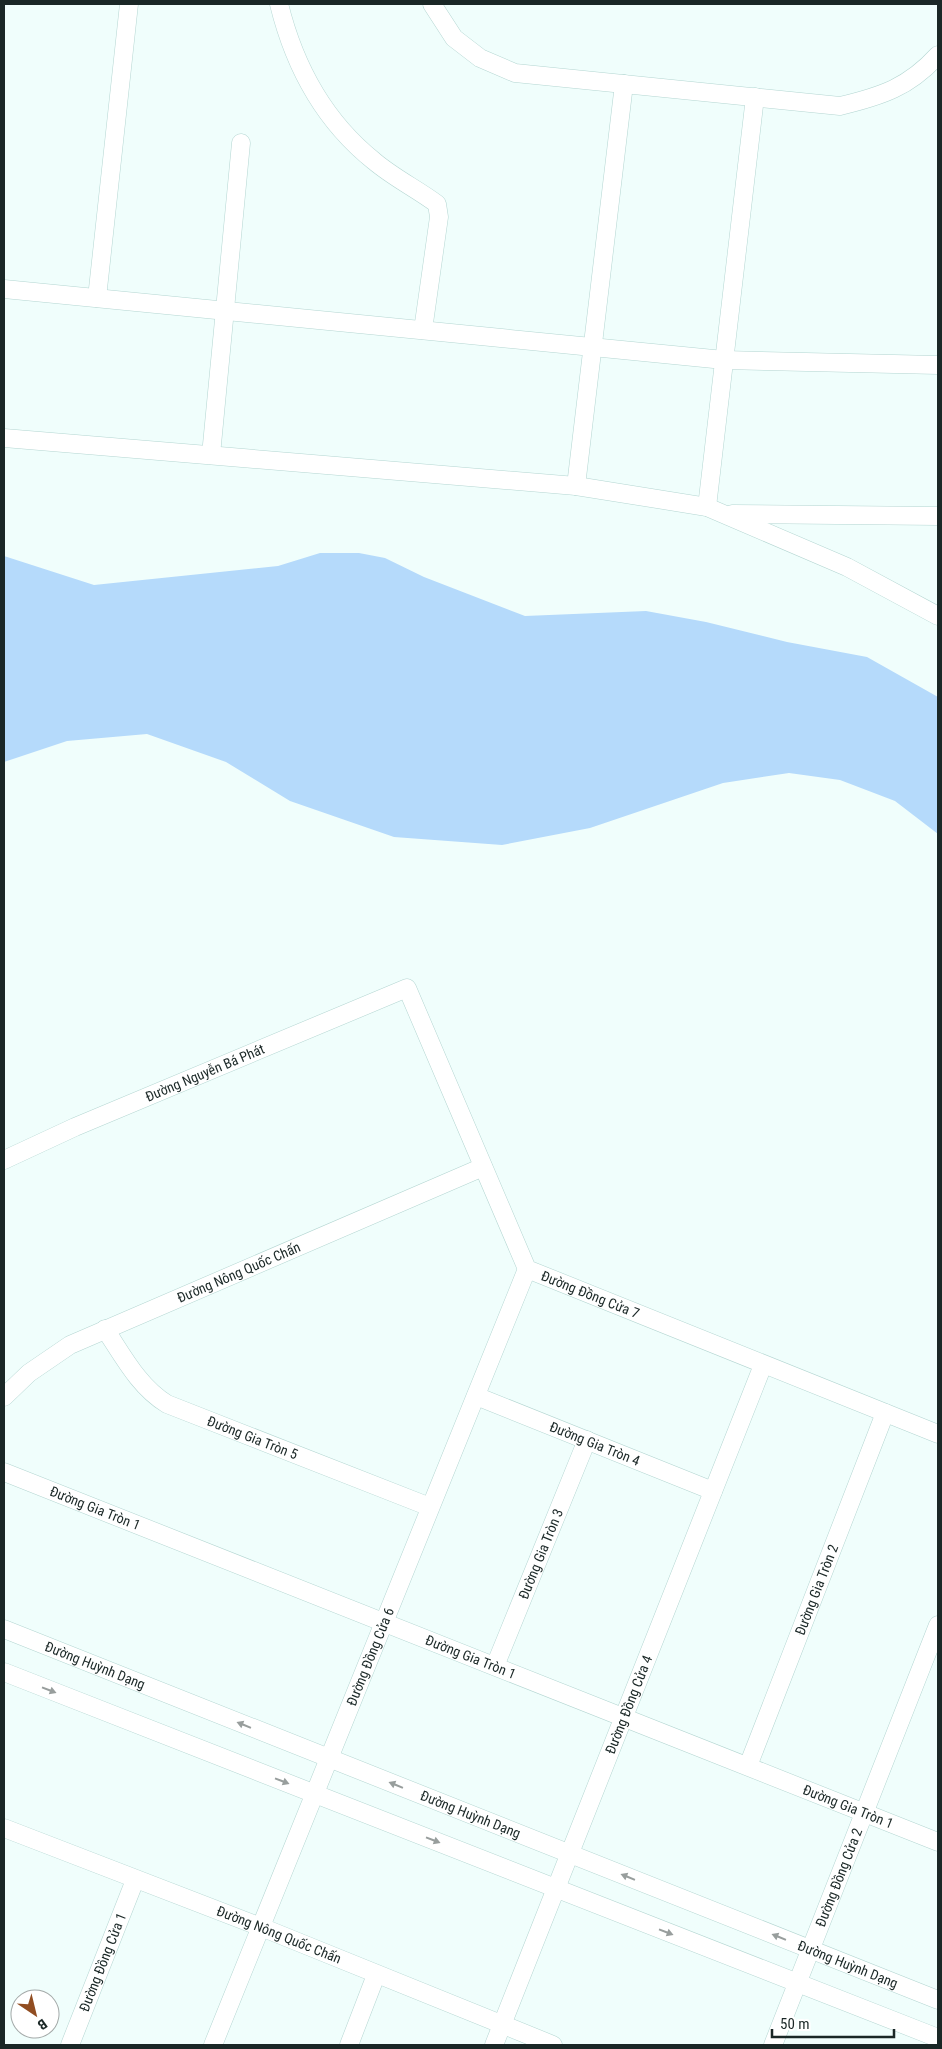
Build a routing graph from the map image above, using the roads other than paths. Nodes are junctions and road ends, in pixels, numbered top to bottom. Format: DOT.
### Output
graph roads {
  1 [pos="128,4"];
  2 [pos="279,4"];
  3 [pos="432,4"];
  4 [pos="938,55"];
  5 [pos="624,84"];
  6 [pos="755,97"];
  7 [pos="241,143"];
  8 [pos="4,289"];
  9 [pos="97,298"];
  10 [pos="225,311"];
  11 [pos="423,330"];
  12 [pos="593,347"];
  13 [pos="724,360"];
  14 [pos="938,365"];
  15 [pos="4,438"];
  16 [pos="210,455"];
  17 [pos="576,486"];
  18 [pos="707,507"];
  19 [pos="724,514"];
  20 [pos="938,516"];
  21 [pos="938,616"];
  22 [pos="407,988"];
  23 [pos="4,1160"];
  24 [pos="483,1167"];
  25 [pos="527,1269"];
  26 [pos="105,1329"];
  27 [pos="763,1364"];
  28 [pos="476,1396"];
  29 [pos="4,1397"];
  30 [pos="885,1413"];
  31 [pos="938,1434"];
  32 [pos="587,1440"];
  33 [pos="4,1472"];
  34 [pos="714,1491"];
  35 [pos="430,1507"];
  36 [pos="384,1622"];
  37 [pos="938,1625"];
  38 [pos="4,1629"];
  39 [pos="495,1666"];
  40 [pos="4,1672"];
  41 [pos="624,1718"];
  42 [pos="329,1758"];
  43 [pos="748,1766"];
  44 [pos="315,1794"];
  45 [pos="864,1811"];
  46 [pos="4,1828"];
  47 [pos="938,1842"];
  48 [pos="570,1854"];
  49 [pos="135,1880"];
  50 [pos="556,1889"];
  51 [pos="261,1927"];
  52 [pos="809,1948"];
  53 [pos="376,1975"];
  54 [pos="797,1983"];
  55 [pos="938,2000"];
  56 [pos="502,2025"];
  57 [pos="938,2038"];
  58 [pos="70,2045"];
  59 [pos="213,2045"];
  60 [pos="349,2045"];
  61 [pos="494,2045"];
  62 [pos="553,2045"];
  63 [pos="772,2045"];
  1 -- 9 [label="street"];
  2 -- 11 [label="street"];
  3 -- 5 [label="street"];
  4 -- 6 [label="street"];
  5 -- 6 [label="street"];
  5 -- 12 [label="street"];
  6 -- 13 [label="street"];
  7 -- 10 [label="street"];
  8 -- 9 [label="street"];
  9 -- 10 [label="street"];
  10 -- 11 [label="street"];
  10 -- 16 [label="street"];
  11 -- 12 [label="street"];
  12 -- 13 [label="street"];
  12 -- 17 [label="street"];
  13 -- 14 [label="street"];
  13 -- 18 [label="street"];
  15 -- 16 [label="street"];
  16 -- 17 [label="street"];
  17 -- 18 [label="street"];
  18 -- 19 [label="street"];
  19 -- 20 [label="street"];
  19 -- 21 [label="street"];
  22 -- 23 [label="street, Đường Nguyễn Bá Phát"];
  22 -- 24 [label="street, Đường Đồng Cửa 7"];
  24 -- 25 [label="street, Đường Đồng Cửa 7"];
  24 -- 26 [label="street, Đường Nông Quốc Chấn"];
  25 -- 27 [label="street, Đường Đồng Cửa 7"];
  25 -- 28 [label="street, Đường Đồng Cửa 6"];
  26 -- 29 [label="street, Đường Nông Quốc Chấn"];
  26 -- 35 [label="street, Đường Gia Tròn 5"];
  27 -- 30 [label="street, Đường Đồng Cửa 7"];
  27 -- 34 [label="street, Đường Đồng Cửa 4"];
  28 -- 32 [label="street, Đường Gia Tròn 4"];
  28 -- 35 [label="street, Đường Đồng Cửa 6"];
  30 -- 31 [label="street, Đường Đồng Cửa 7"];
  30 -- 43 [label="street, Đường Gia Tròn 2"];
  32 -- 34 [label="street, Đường Gia Tròn 4"];
  32 -- 39 [label="street, Đường Gia Tròn 3"];
  33 -- 36 [label="street, Đường Gia Tròn 1"];
  34 -- 41 [label="street, Đường Đồng Cửa 4"];
  35 -- 36 [label="street, Đường Đồng Cửa 6"];
  36 -- 39 [label="street, Đường Gia Tròn 1"];
  36 -- 42 [label="street, Đường Đồng Cửa 6"];
  37 -- 45 [label="street, Đường Đồng Cửa 2"];
  42 -- 38 [label="street, Đường Huỳnh Dạng, one-way"];
  39 -- 41 [label="street, Đường Gia Tròn 1"];
  40 -- 44 [label="street, one-way"];
  41 -- 43 [label="street, Đường Gia Tròn 1"];
  41 -- 48 [label="street, Đường Đồng Cửa 4"];
  42 -- 44 [label="street, Đường Đồng Cửa 6"];
  48 -- 42 [label="street, Đường Huỳnh Dạng, one-way"];
  43 -- 45 [label="street, Đường Gia Tròn 1"];
  44 -- 50 [label="street, one-way"];
  44 -- 51 [label="street, Đường Đồng Cửa 6"];
  45 -- 47 [label="street, Đường Gia Tròn 1"];
  45 -- 52 [label="street, Đường Đồng Cửa 2"];
  46 -- 49 [label="street, Đường Nông Quốc Chấn"];
  48 -- 50 [label="street, Đường Đồng Cửa 4"];
  52 -- 48 [label="street, Đường Huỳnh Dạng, one-way"];
  49 -- 51 [label="street, Đường Nông Quốc Chấn"];
  49 -- 58 [label="street, Đường Đồng Cửa 1"];
  50 -- 54 [label="street, one-way"];
  50 -- 56 [label="street, Đường Đồng Cửa 4"];
  51 -- 53 [label="street, Đường Nông Quốc Chấn"];
  51 -- 59 [label="street, Đường Đồng Cửa 6"];
  52 -- 54 [label="street, Đường Đồng Cửa 2"];
  52 -- 55 [label="street, Đường Huỳnh Dạng"];
  53 -- 56 [label="street, Đường Nông Quốc Chấn"];
  53 -- 60 [label="street"];
  54 -- 57 [label="street"];
  54 -- 63 [label="street, Đường Đồng Cửa 2"];
  56 -- 61 [label="street, Đường Đồng Cửa 4"];
  56 -- 62 [label="street, Đường Nông Quốc Chấn"];
}
